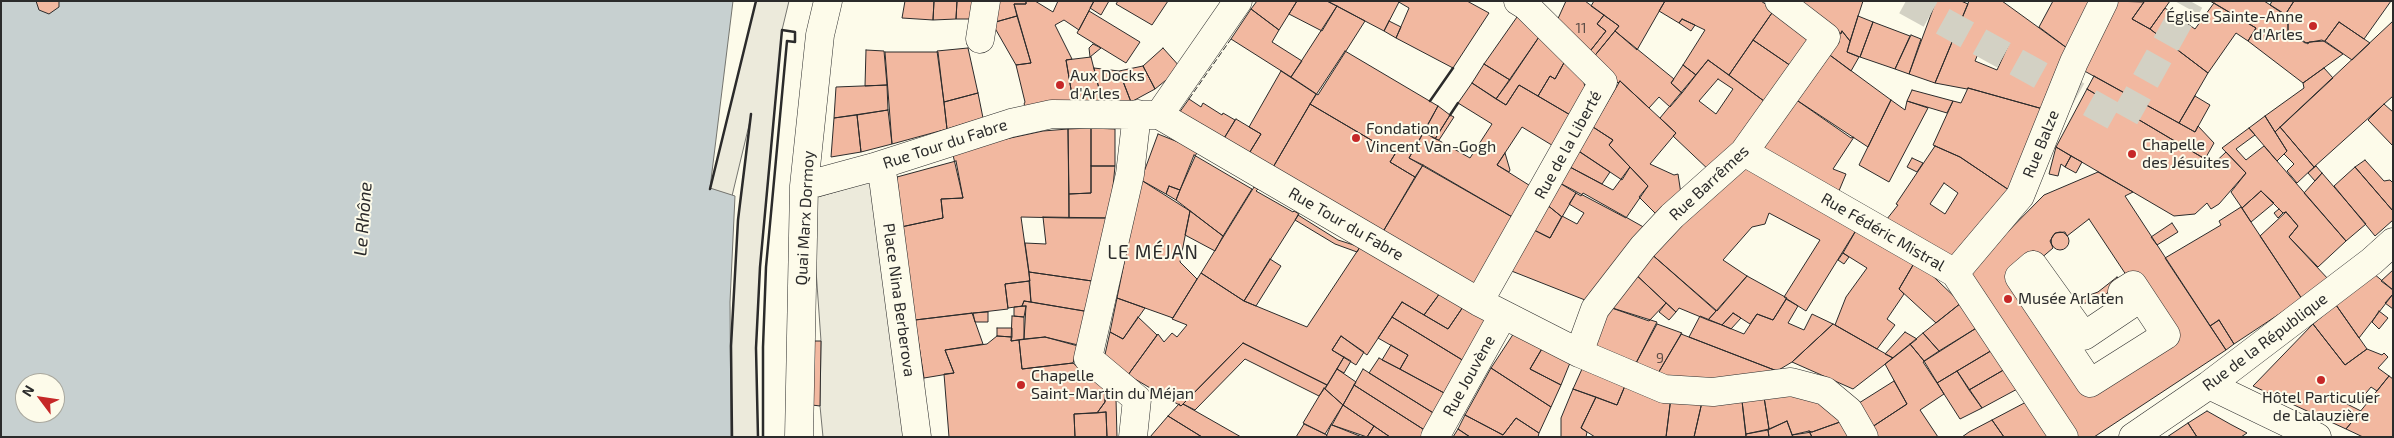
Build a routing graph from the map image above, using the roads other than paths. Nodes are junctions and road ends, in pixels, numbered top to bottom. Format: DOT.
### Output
graph roads {
  1 [pos="828,1"];
  2 [pos="986,1"];
  3 [pos="1238,1"];
  4 [pos="1518,1"];
  5 [pos="1779,1"];
  6 [pos="2104,1"];
  7 [pos="1546,11"];
  8 [pos="980,40"];
  9 [pos="1148,115"];
  10 [pos="1744,152"];
  11 [pos="874,167"];
  12 [pos="804,186"];
  13 [pos="2393,242"];
  14 [pos="1955,273"];
  15 [pos="2018,278"];
  16 [pos="1479,302"];
  17 [pos="1503,315"];
  18 [pos="1579,353"];
  19 [pos="2209,385"];
  20 [pos="799,437"];
  21 [pos="917,437"];
  22 [pos="1133,437"];
  23 [pos="1435,437"];
  24 [pos="1864,437"];
  25 [pos="2064,437"];
  26 [pos="2133,437"];
  27 [pos="2317,437"];
  1 -- 12 [label="street, Quai Marx Dormoy"];
  2 -- 8 [label="street"];
  3 -- 9 [label="street"];
  4 -- 7 [label="street"];
  5 -- 10 [label="street, Rue Barrêmes"];
  6 -- 14 [label="street, Rue Balze"];
  7 -- 16 [label="street, Rue de la Liberté"];
  9 -- 11 [label="street, Rue Tour du Fabre"];
  9 -- 16 [label="street, Rue Tour du Fabre"];
  9 -- 22 [label="street"];
  10 -- 14 [label="street, Rue Fédéric Mistral"];
  10 -- 18 [label="street, Rue Barrêmes"];
  11 -- 12 [label="street, Rue Tour du Fabre"];
  11 -- 21 [label="street, Place Nina Berberova"];
  12 -- 20 [label="street, Quai Marx Dormoy"];
  13 -- 19 [label="street, Rue de la République"];
  14 -- 25 [label="street, Rue Fédéric Mistral"];
  15 -- 15 [label="street"];
  16 -- 17 [label="street, Rue Tour du Fabre"];
  17 -- 18 [label="street, Rue Tour du Fabre"];
  17 -- 23 [label="street, Rue Jouvène"];
  18 -- 24 [label="street, Rue Tour du Fabre"];
  19 -- 26 [label="street, Rue de la République"];
  19 -- 27 [label="street"];
}
